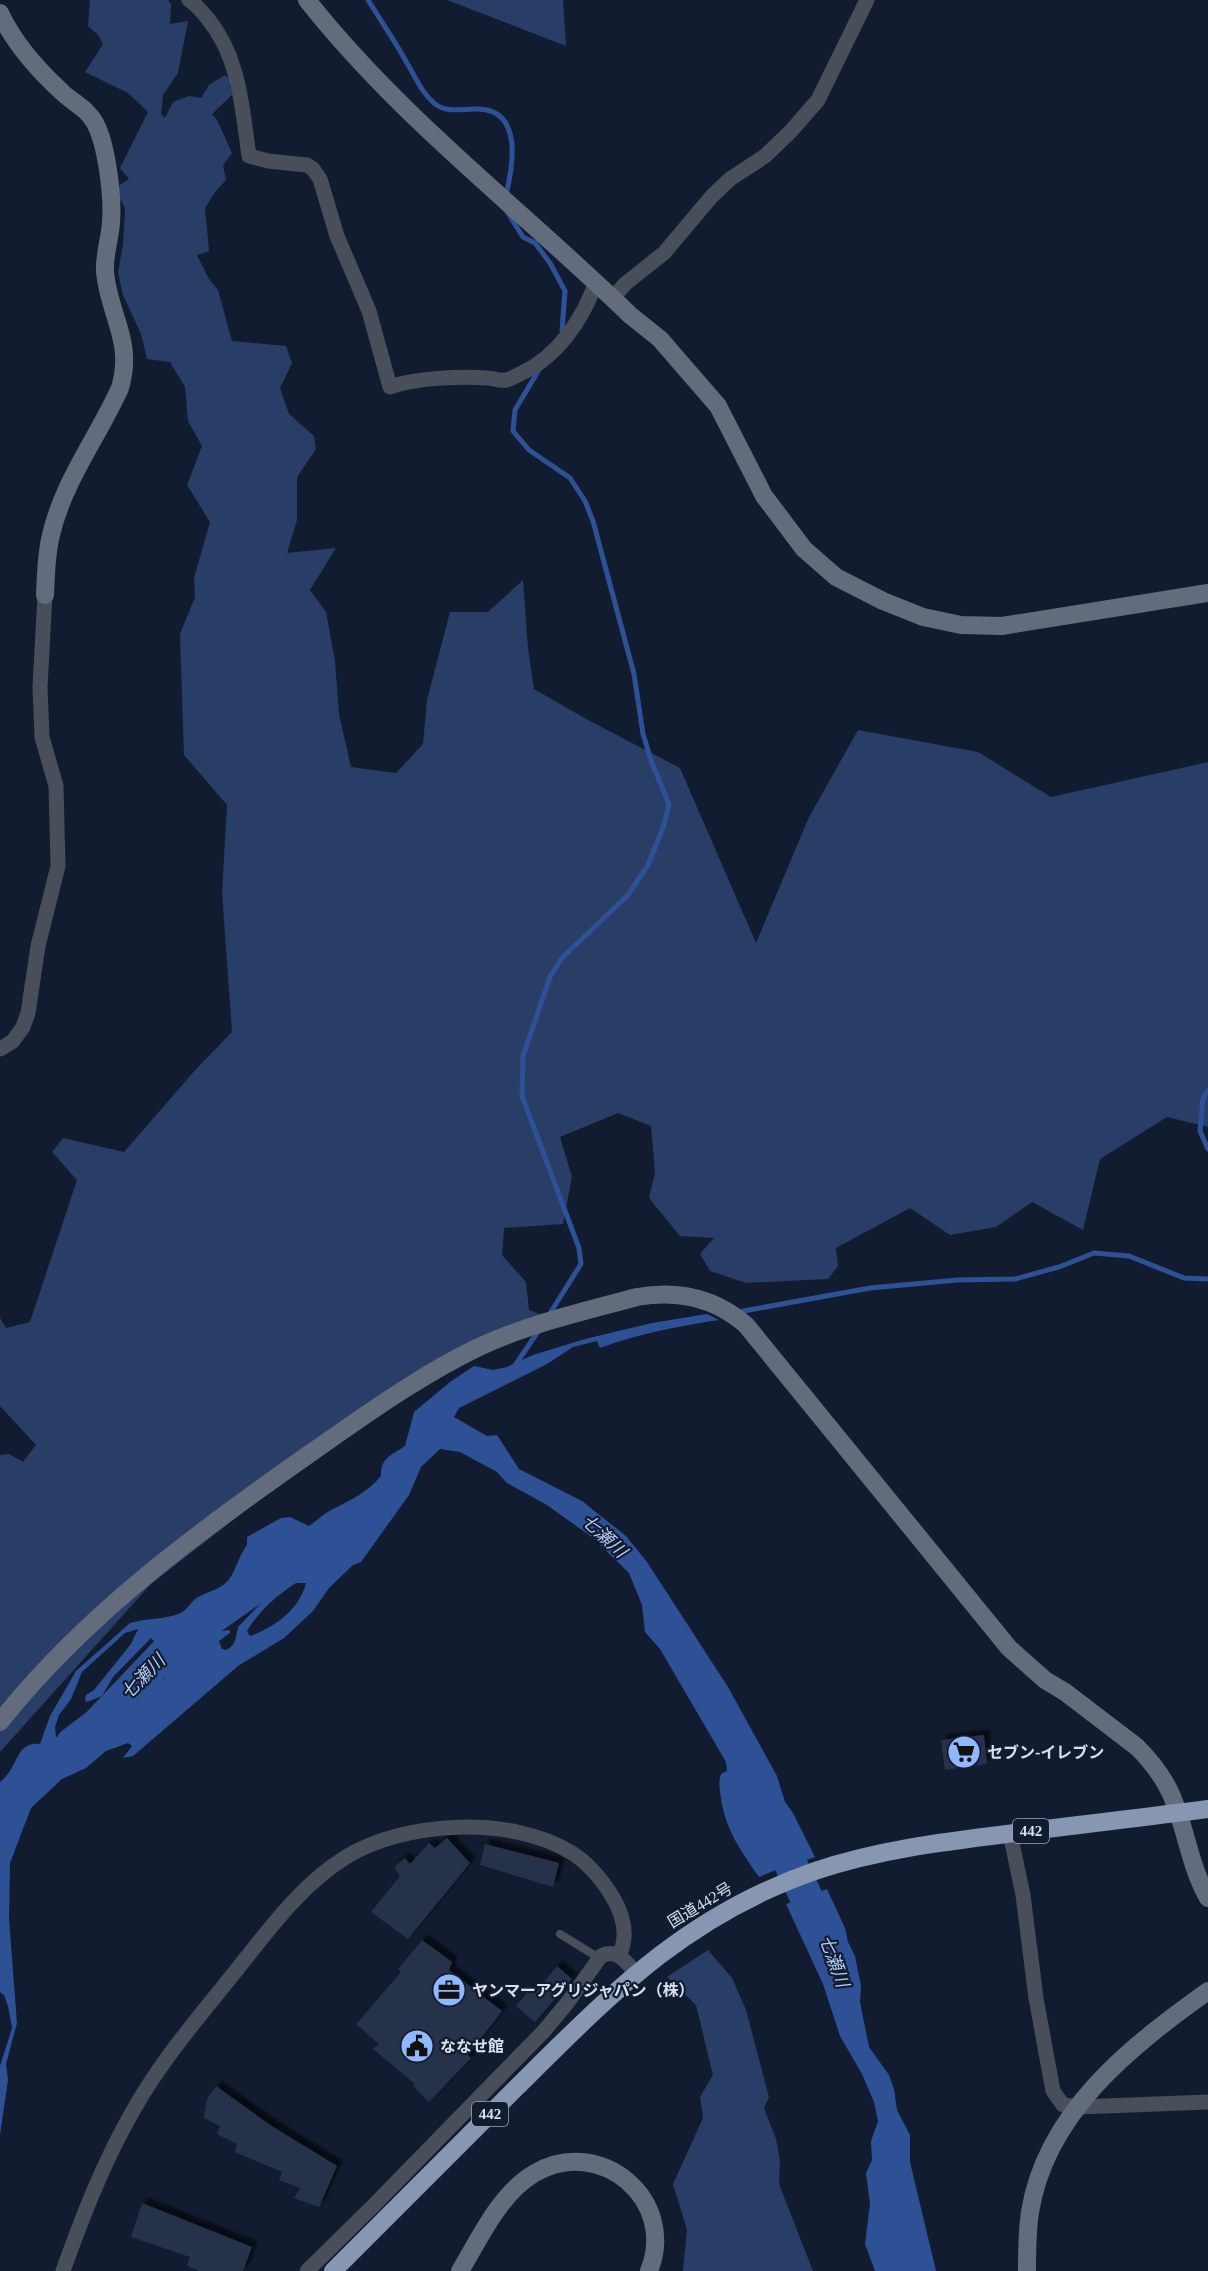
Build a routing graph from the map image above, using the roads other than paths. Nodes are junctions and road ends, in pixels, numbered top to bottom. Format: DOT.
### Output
graph roads {
  1 [pos="189,0"];
  2 [pos="307,0"];
  3 [pos="867,0"];
  4 [pos="0,13"];
  5 [pos="596,282"];
  6 [pos="613,298"];
  7 [pos="1208,593"];
  8 [pos="45,595"];
  9 [pos="0,1049"];
  10 [pos="0,1722"];
  11 [pos="1208,1809"];
  12 [pos="1177,1813"];
  13 [pos="1010,1833"];
  14 [pos="1208,1898"];
  15 [pos="560,1934"];
  16 [pos="619,1956"];
  17 [pos="599,1958"];
  18 [pos="636,1973"];
  19 [pos="1208,1991"];
  20 [pos="1208,2102"];
  21 [pos="1078,2107"];
  22 [pos="63,2271"];
  23 [pos="307,2271"];
  24 [pos="333,2271"];
  25 [pos="460,2271"];
  26 [pos="649,2271"];
  27 [pos="1027,2271"];
  1 -- 5 [label="street"];
  2 -- 5 [label="street"];
  3 -- 6 [label="street"];
  4 -- 8 [label="street"];
  5 -- 6 [label="street"];
  6 -- 7 [label="street"];
  8 -- 9 [label="street"];
  10 -- 12 [label="street"];
  11 -- 12 [label="highway, 国道442号 / 442"];
  12 -- 13 [label="highway, 国道442号 / 442"];
  12 -- 14 [label="street"];
  13 -- 18 [label="highway, 国道442号 / 442"];
  13 -- 21 [label="street"];
  15 -- 17 [label="lane"];
  16 -- 17 [label="street"];
  16 -- 18 [label="street"];
  16 -- 22 [label="street"];
  17 -- 23 [label="street"];
  18 -- 24 [label="highway, 国道442号 / 442"];
  19 -- 21 [label="street"];
  20 -- 21 [label="street"];
  21 -- 27 [label="street"];
  25 -- 26 [label="street"];
}
